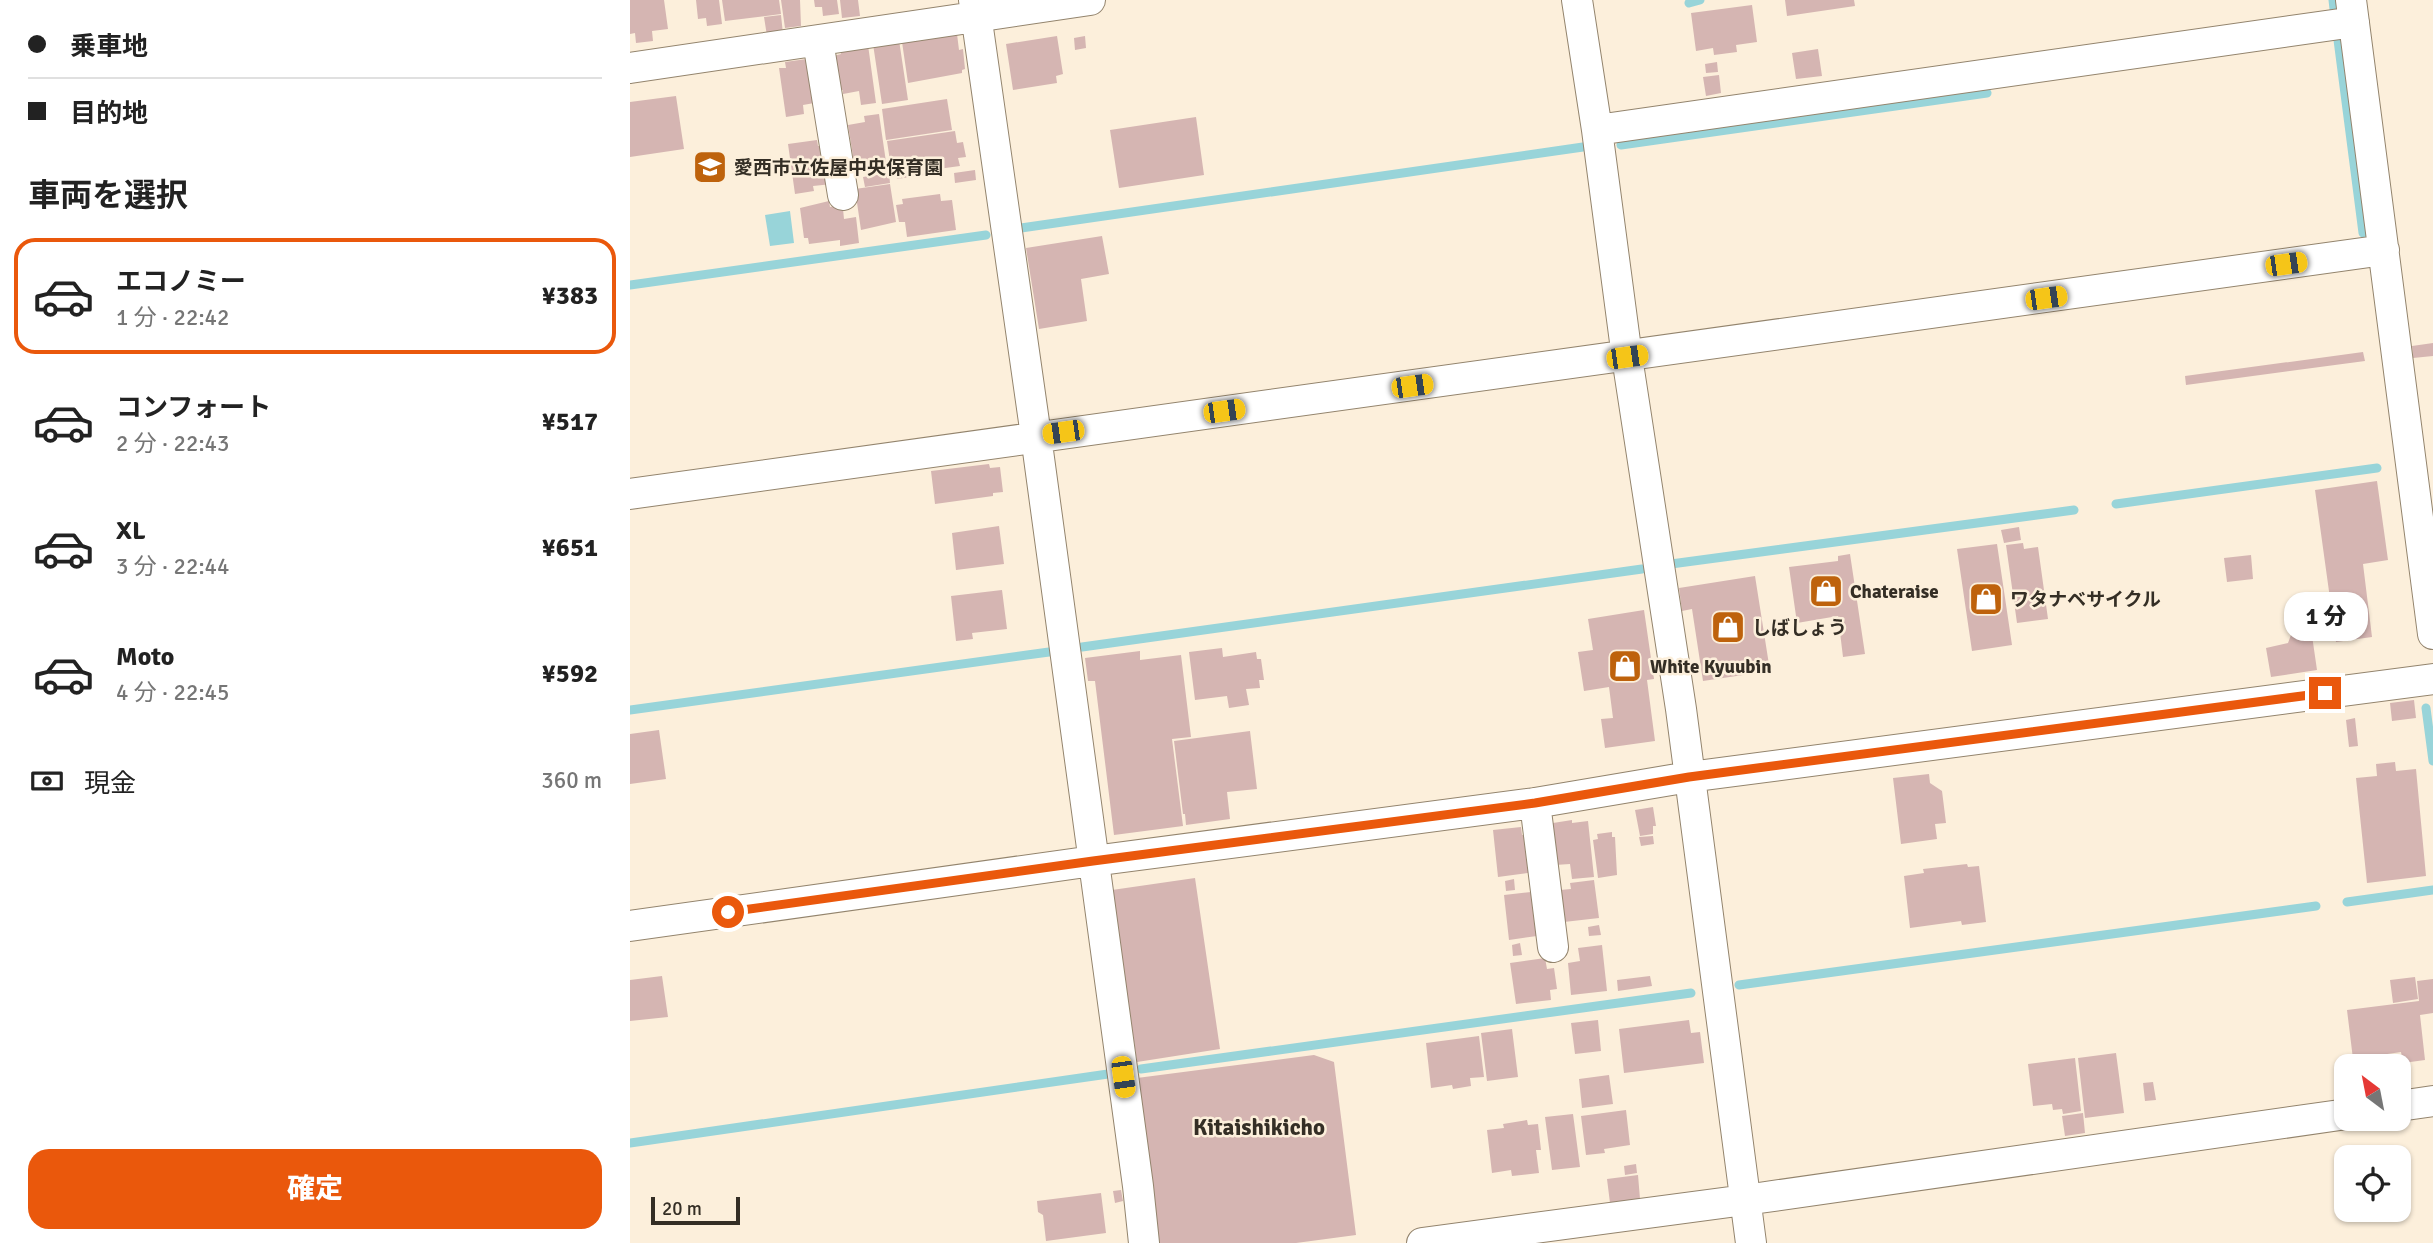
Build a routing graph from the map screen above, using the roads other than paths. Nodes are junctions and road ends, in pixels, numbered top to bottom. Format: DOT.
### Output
graph roads {
  1 [pos="1090,0"];
  2 [pos="1577,0"];
  3 [pos="975,9"];
  4 [pos="2353,11"];
  5 [pos="818,41"];
  6 [pos="630,68"];
  7 [pos="1597,131"];
  8 [pos="844,195"];
  9 [pos="2384,250"];
  10 [pos="1627,357"];
  11 [pos="1036,436"];
  12 [pos="630,494"];
  13 [pos="2433,634"];
  14 [pos="2433,679"];
  15 [pos="1689,777"];
  16 [pos="1535,803"];
  17 [pos="1093,861"];
  18 [pos="630,926"];
  19 [pos="1553,947"];
  20 [pos="2433,1101"];
  21 [pos="2412,1104"];
  22 [pos="2334,1116"];
  23 [pos="1745,1200"];
  24 [pos="1144,1243"];
  25 [pos="1422,1243"];
  26 [pos="1751,1243"];
  1 -- 3 [label="street"];
  2 -- 7 [label="street"];
  3 -- 5 [label="street"];
  3 -- 11 [label="street"];
  4 -- 7 [label="street"];
  4 -- 9 [label="street"];
  5 -- 6 [label="street"];
  5 -- 8 [label="street"];
  7 -- 10 [label="street"];
  9 -- 10 [label="street"];
  9 -- 13 [label="street"];
  10 -- 11 [label="street"];
  10 -- 15 [label="street"];
  11 -- 12 [label="street"];
  11 -- 17 [label="street"];
  14 -- 15 [label="street"];
  15 -- 16 [label="street"];
  15 -- 23 [label="street"];
  16 -- 17 [label="street"];
  16 -- 19 [label="street"];
  17 -- 18 [label="street"];
  17 -- 24 [label="street"];
  20 -- 21 [label="street"];
  22 -- 23 [label="street"];
  23 -- 25 [label="street"];
  23 -- 26 [label="street"];
}
